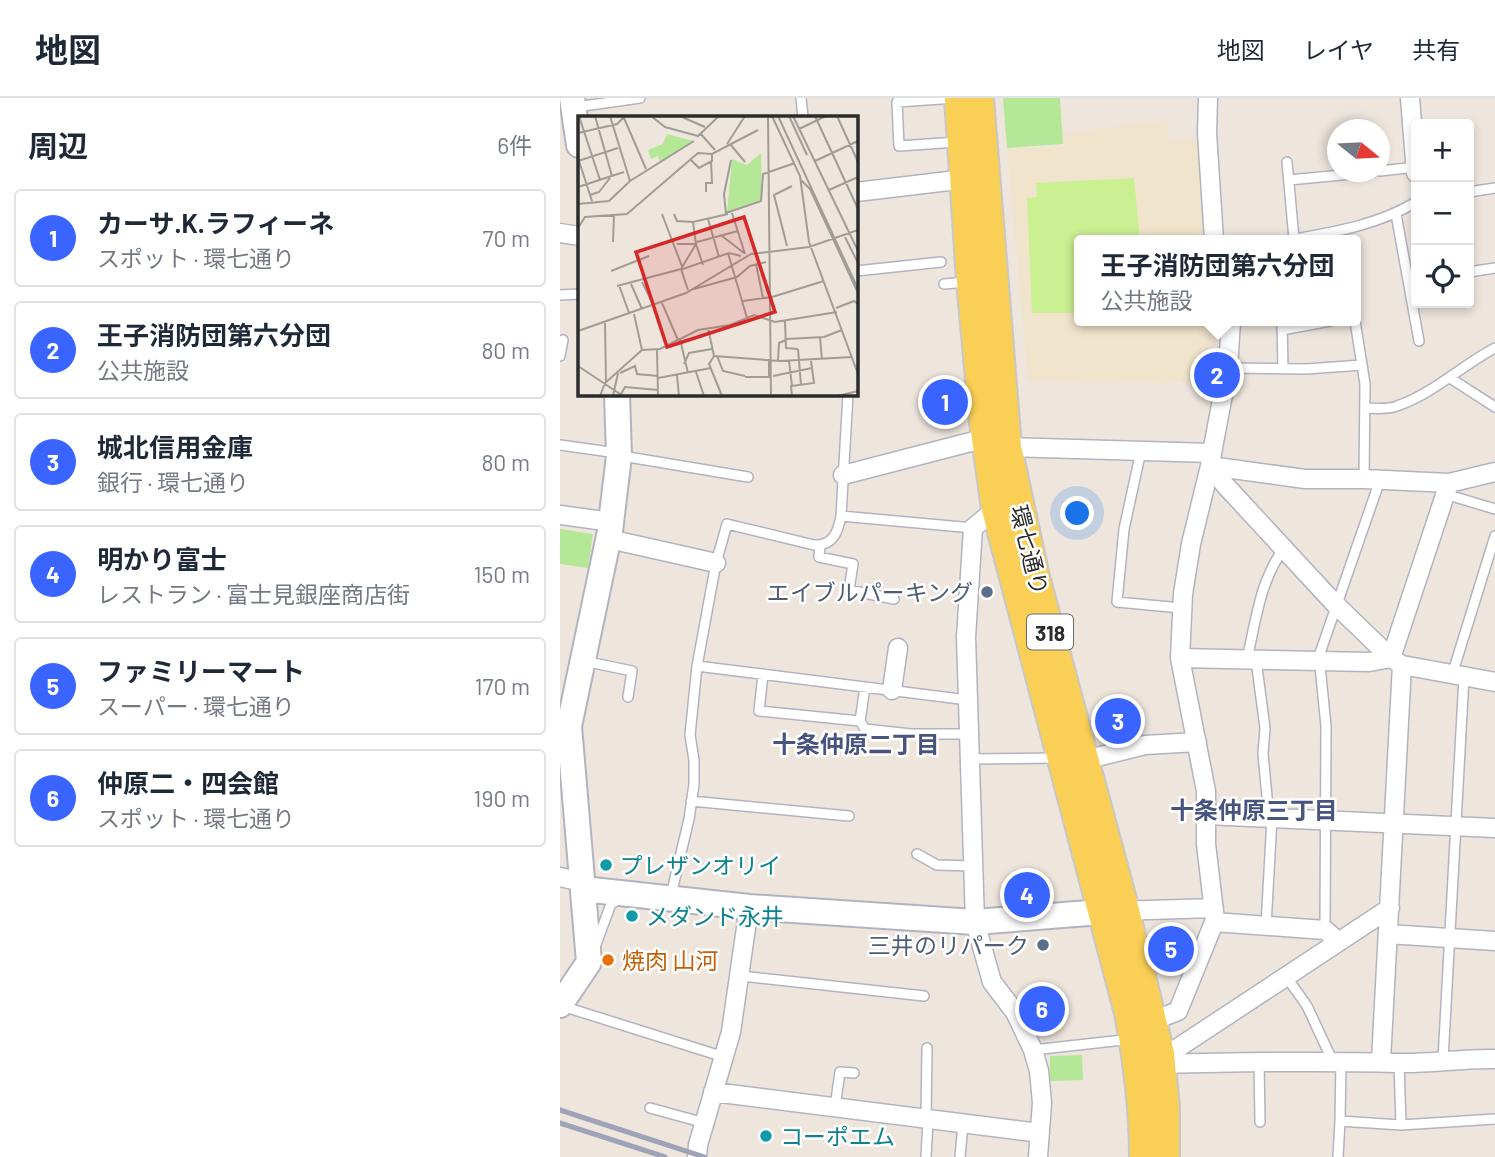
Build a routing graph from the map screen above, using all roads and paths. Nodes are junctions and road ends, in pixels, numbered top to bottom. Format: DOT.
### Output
graph roads {
  1 [pos="640,98"];
  2 [pos="801,98"];
  3 [pos="957,98"];
  4 [pos="979,98"];
  5 [pos="1208,98"];
  6 [pos="1410,98"];
  7 [pos="569,102"];
  8 [pos="803,116"];
  9 [pos="1412,119"];
  10 [pos="578,141"];
  11 [pos="962,142"];
  12 [pos="1287,162"];
  13 [pos="1411,168"];
  14 [pos="1390,170"];
  15 [pos="1327,176"];
  16 [pos="965,179"];
  17 [pos="1289,180"];
  18 [pos="1495,188"];
  19 [pos="1474,191"];
  20 [pos="858,192"];
  21 [pos="1411,205"];
  22 [pos="1396,214"];
  23 [pos="560,233"];
  24 [pos="1214,235"];
  25 [pos="1292,235"];
  26 [pos="1343,235"];
  27 [pos="578,236"];
  28 [pos="942,262"];
  29 [pos="1495,268"];
  30 [pos="858,271"];
  31 [pos="1474,271"];
  32 [pos="1411,283"];
  33 [pos="578,294"];
  34 [pos="560,295"];
  35 [pos="1415,308"];
  36 [pos="1231,326"];
  37 [pos="1282,326"];
  38 [pos="1355,326"];
  39 [pos="563,340"];
  40 [pos="1419,341"];
  41 [pos="1495,348"];
  42 [pos="560,356"];
  43 [pos="1362,365"];
  44 [pos="1228,368"];
  45 [pos="1283,369"];
  46 [pos="1450,378"];
  47 [pos="617,396"];
  48 [pos="848,396"];
  49 [pos="1495,407"];
  50 [pos="1365,408"];
  51 [pos="997,442"];
  52 [pos="560,444"];
  53 [pos="1141,451"];
  54 [pos="619,454"];
  55 [pos="1211,459"];
  56 [pos="1495,472"];
  57 [pos="843,475"];
  58 [pos="748,477"];
  59 [pos="1372,480"];
  60 [pos="1447,489"];
  61 [pos="996,509"];
  62 [pos="1495,509"];
  63 [pos="560,515"];
  64 [pos="841,516"];
  65 [pos="973,528"];
  66 [pos="610,531"];
  67 [pos="1495,537"];
  68 [pos="820,545"];
  69 [pos="1285,547"];
  70 [pos="716,563"];
  71 [pos="894,599"];
  72 [pos="1335,604"];
  73 [pos="1181,608"];
  74 [pos="898,648"];
  75 [pos="1180,658"];
  76 [pos="1252,659"];
  77 [pos="582,660"];
  78 [pos="1319,661"];
  79 [pos="1396,662"];
  80 [pos="697,666"];
  81 [pos="763,674"];
  82 [pos="1458,676"];
  83 [pos="1495,682"];
  84 [pos="865,687"];
  85 [pos="892,690"];
  86 [pos="628,696"];
  87 [pos="968,700"];
  88 [pos="860,722"];
  89 [pos="969,734"];
  90 [pos="1197,741"];
  91 [pos="566,757"];
  92 [pos="969,759"];
  93 [pos="1073,759"];
  94 [pos="691,801"];
  95 [pos="1206,815"];
  96 [pos="849,816"];
  97 [pos="1270,818"];
  98 [pos="1324,821"];
  99 [pos="1394,824"];
  100 [pos="1455,826"];
  101 [pos="1495,828"];
  102 [pos="917,854"];
  103 [pos="973,866"];
  104 [pos="575,883"];
  105 [pos="628,894"];
  106 [pos="670,898"];
  107 [pos="749,906"];
  108 [pos="1390,908"];
  109 [pos="1113,912"];
  110 [pos="1214,915"];
  111 [pos="975,922"];
  112 [pos="1266,926"];
  113 [pos="1388,934"];
  114 [pos="1331,936"];
  115 [pos="1451,938"];
  116 [pos="1495,941"];
  117 [pos="589,954"];
  118 [pos="1285,975"];
  119 [pos="741,976"];
  120 [pos="924,996"];
  121 [pos="560,1005"];
  122 [pos="1143,1030"];
  123 [pos="927,1048"];
  124 [pos="1033,1050"];
  125 [pos="724,1057"];
  126 [pos="1495,1059"];
  127 [pos="1443,1060"];
  128 [pos="1161,1061"];
  129 [pos="1259,1062"];
  130 [pos="1337,1062"];
  131 [pos="1390,1062"];
  132 [pos="854,1073"];
  133 [pos="713,1092"];
  134 [pos="835,1107"];
  135 [pos="650,1108"];
  136 [pos="1495,1119"];
  137 [pos="927,1120"];
  138 [pos="1340,1121"];
  139 [pos="1259,1122"];
  140 [pos="705,1123"];
  141 [pos="963,1124"];
  142 [pos="1401,1125"];
  143 [pos="1040,1133"];
  144 [pos="697,1157"];
  145 [pos="926,1157"];
  146 [pos="960,1157"];
  147 [pos="1038,1157"];
  148 [pos="1144,1157"];
  149 [pos="1165,1157"];
  150 [pos="1338,1157"];
  1 -- 7 [label="lane"];
  2 -- 8 [label="lane"];
  3 -- 11 [label="main road, 環七通り / 318"];
  3 -- 11 [label="lane"];
  4 -- 51 [label="main road, 環七通り / 318"];
  5 -- 24 [label="street"];
  6 -- 9 [label="street"];
  7 -- 10 [label="street"];
  11 -- 16 [label="main road, 環七通り / 318"];
  12 -- 17 [label="lane"];
  13 -- 14 [label="lane"];
  15 -- 17 [label="lane"];
  16 -- 20 [label="street"];
  16 -- 51 [label="main road, 環七通り / 318"];
  17 -- 25 [label="lane"];
  18 -- 19 [label="lane"];
  21 -- 22 [label="lane"];
  22 -- 26 [label="lane"];
  22 -- 32 [label="lane"];
  23 -- 27 [label="street"];
  28 -- 30 [label="lane"];
  29 -- 31 [label="lane"];
  33 -- 34 [label="lane"];
  35 -- 40 [label="lane"];
  36 -- 44 [label="street"];
  37 -- 45 [label="lane"];
  38 -- 43 [label="lane"];
  39 -- 42 [label="lane"];
  41 -- 46 [label="lane"];
  43 -- 45 [label="lane"];
  43 -- 50 [label="lane"];
  44 -- 45 [label="lane"];
  44 -- 55 [label="street"];
  46 -- 49 [label="lane"];
  46 -- 50 [label="lane"];
  47 -- 54 [label="street"];
  48 -- 57 [label="lane"];
  50 -- 59 [label="lane"];
  51 -- 53 [label="street"];
  51 -- 57 [label="street"];
  51 -- 61 [label="main road, 環七通り / 318"];
  51 -- 93 [label="main road, 環七通り / 318"];
  52 -- 54 [label="lane"];
  53 -- 55 [label="street"];
  53 -- 73 [label="lane"];
  54 -- 58 [label="lane"];
  54 -- 66 [label="street"];
  55 -- 59 [label="street"];
  55 -- 69 [label="street"];
  55 -- 73 [label="street"];
  56 -- 60 [label="street"];
  57 -- 64 [label="lane"];
  59 -- 60 [label="street"];
  59 -- 72 [label="lane"];
  60 -- 62 [label="lane"];
  60 -- 79 [label="street"];
  61 -- 65 [label="street"];
  61 -- 93 [label="main road, 環七通り / 318"];
  63 -- 66 [label="street"];
  64 -- 65 [label="lane"];
  64 -- 68 [label="lane"];
  65 -- 87 [label="street"];
  66 -- 70 [label="street"];
  66 -- 77 [label="street"];
  67 -- 82 [label="lane"];
  68 -- 70 [label="lane"];
  68 -- 71 [label="lane"];
  69 -- 72 [label="street"];
  69 -- 76 [label="lane"];
  70 -- 80 [label="lane"];
  72 -- 78 [label="lane"];
  72 -- 79 [label="street"];
  73 -- 75 [label="street"];
  74 -- 85 [label="street"];
  75 -- 76 [label="street"];
  75 -- 90 [label="street"];
  76 -- 78 [label="street"];
  76 -- 97 [label="lane"];
  77 -- 86 [label="lane"];
  77 -- 91 [label="street"];
  78 -- 79 [label="street"];
  78 -- 98 [label="lane"];
  79 -- 82 [label="street"];
  79 -- 99 [label="street"];
  80 -- 81 [label="lane"];
  80 -- 94 [label="lane"];
  81 -- 84 [label="lane"];
  81 -- 88 [label="lane"];
  82 -- 83 [label="street"];
  82 -- 100 [label="lane"];
  84 -- 85 [label="lane"];
  84 -- 88 [label="lane"];
  85 -- 87 [label="lane"];
  87 -- 89 [label="street"];
  88 -- 89 [label="lane"];
  89 -- 92 [label="street"];
  90 -- 93 [label="street"];
  90 -- 95 [label="street"];
  91 -- 104 [label="street"];
  92 -- 93 [label="lane"];
  92 -- 103 [label="street"];
  93 -- 109 [label="main road, 環七通り / 318"];
  94 -- 96 [label="lane"];
  94 -- 106 [label="lane"];
  95 -- 97 [label="street"];
  95 -- 110 [label="street"];
  97 -- 98 [label="street"];
  97 -- 112 [label="lane"];
  98 -- 99 [label="street"];
  98 -- 114 [label="lane"];
  99 -- 100 [label="street"];
  99 -- 108 [label="street"];
  100 -- 101 [label="street"];
  100 -- 115 [label="lane"];
  102 -- 103 [label="lane"];
  103 -- 111 [label="street"];
  104 -- 105 [label="street"];
  104 -- 117 [label="street"];
  105 -- 106 [label="street"];
  105 -- 117 [label="lane"];
  106 -- 107 [label="street"];
  107 -- 111 [label="street"];
  107 -- 119 [label="street"];
  108 -- 113 [label="street"];
  108 -- 114 [label="street"];
  109 -- 110 [label="street"];
  109 -- 111 [label="street"];
  109 -- 122 [label="main road, 環七通り / 318"];
  110 -- 112 [label="street"];
  110 -- 122 [label="street"];
  111 -- 124 [label="street"];
  112 -- 114 [label="street"];
  113 -- 115 [label="street"];
  113 -- 131 [label="street"];
  114 -- 118 [label="street"];
  115 -- 116 [label="street"];
  115 -- 127 [label="lane"];
  117 -- 121 [label="street"];
  118 -- 128 [label="street"];
  118 -- 130 [label="lane"];
  119 -- 120 [label="lane"];
  119 -- 125 [label="street"];
  121 -- 125 [label="lane"];
  122 -- 124 [label="lane"];
  122 -- 128 [label="main road, 環七通り / 318"];
  122 -- 148 [label="main road, 環七通り / 318"];
  123 -- 137 [label="lane"];
  124 -- 143 [label="street"];
  125 -- 133 [label="street"];
  126 -- 127 [label="street"];
  127 -- 131 [label="street"];
  128 -- 129 [label="street"];
  128 -- 149 [label="main road, 環七通り / 318"];
  129 -- 130 [label="street"];
  129 -- 139 [label="lane"];
  130 -- 131 [label="street"];
  130 -- 138 [label="lane"];
  131 -- 142 [label="lane"];
  132 -- 134 [label="lane"];
  133 -- 134 [label="street"];
  133 -- 140 [label="street"];
  134 -- 137 [label="street"];
  135 -- 140 [label="lane"];
  136 -- 142 [label="lane"];
  137 -- 141 [label="street"];
  137 -- 145 [label="lane"];
  138 -- 142 [label="lane"];
  138 -- 150 [label="lane"];
  140 -- 144 [label="street"];
  141 -- 143 [label="street"];
  141 -- 146 [label="lane"];
  143 -- 147 [label="street"];
}
